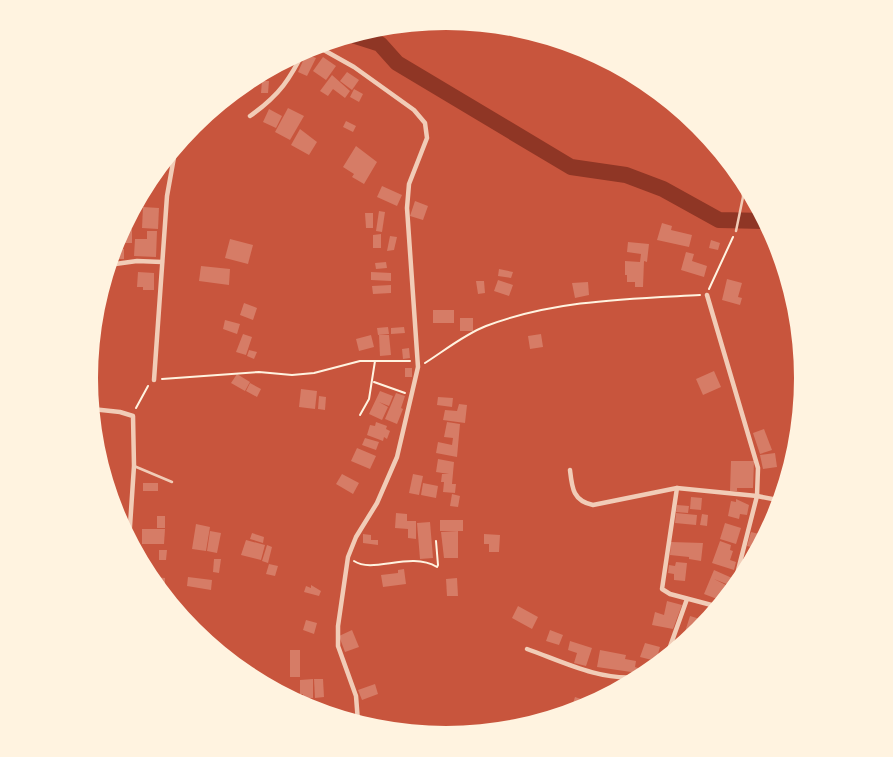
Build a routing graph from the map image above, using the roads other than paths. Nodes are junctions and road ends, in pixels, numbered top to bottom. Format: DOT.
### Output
graph roads {
  1 [pos="328,50"];
  2 [pos="297,64"];
  3 [pos="250,116"];
  4 [pos="173,162"];
  5 [pos="742,194"];
  6 [pos="736,231"];
  7 [pos="162,262"];
  8 [pos="117,263"];
  9 [pos="707,295"];
  10 [pos="154,380"];
  11 [pos="99,410"];
  12 [pos="134,466"];
  13 [pos="570,470"];
  14 [pos="172,482"];
  15 [pos="677,488"];
  16 [pos="757,496"];
  17 [pos="774,499"];
  18 [pos="130,525"];
  19 [pos="739,568"];
  20 [pos="687,598"];
  21 [pos="712,605"];
  22 [pos="670,646"];
  23 [pos="527,649"];
  24 [pos="627,677"];
  25 [pos="357,715"];
  1 -- 25 [label="street"];
  2 -- 3 [label="street"];
  4 -- 7 [label="street"];
  5 -- 6 [label="lane"];
  7 -- 8 [label="street"];
  7 -- 10 [label="street"];
  9 -- 16 [label="street"];
  11 -- 12 [label="street"];
  12 -- 14 [label="lane"];
  12 -- 18 [label="street"];
  13 -- 15 [label="street"];
  15 -- 16 [label="street"];
  15 -- 20 [label="street"];
  16 -- 17 [label="street"];
  16 -- 19 [label="street"];
  20 -- 21 [label="street"];
  20 -- 22 [label="street"];
  23 -- 24 [label="street"];
}
